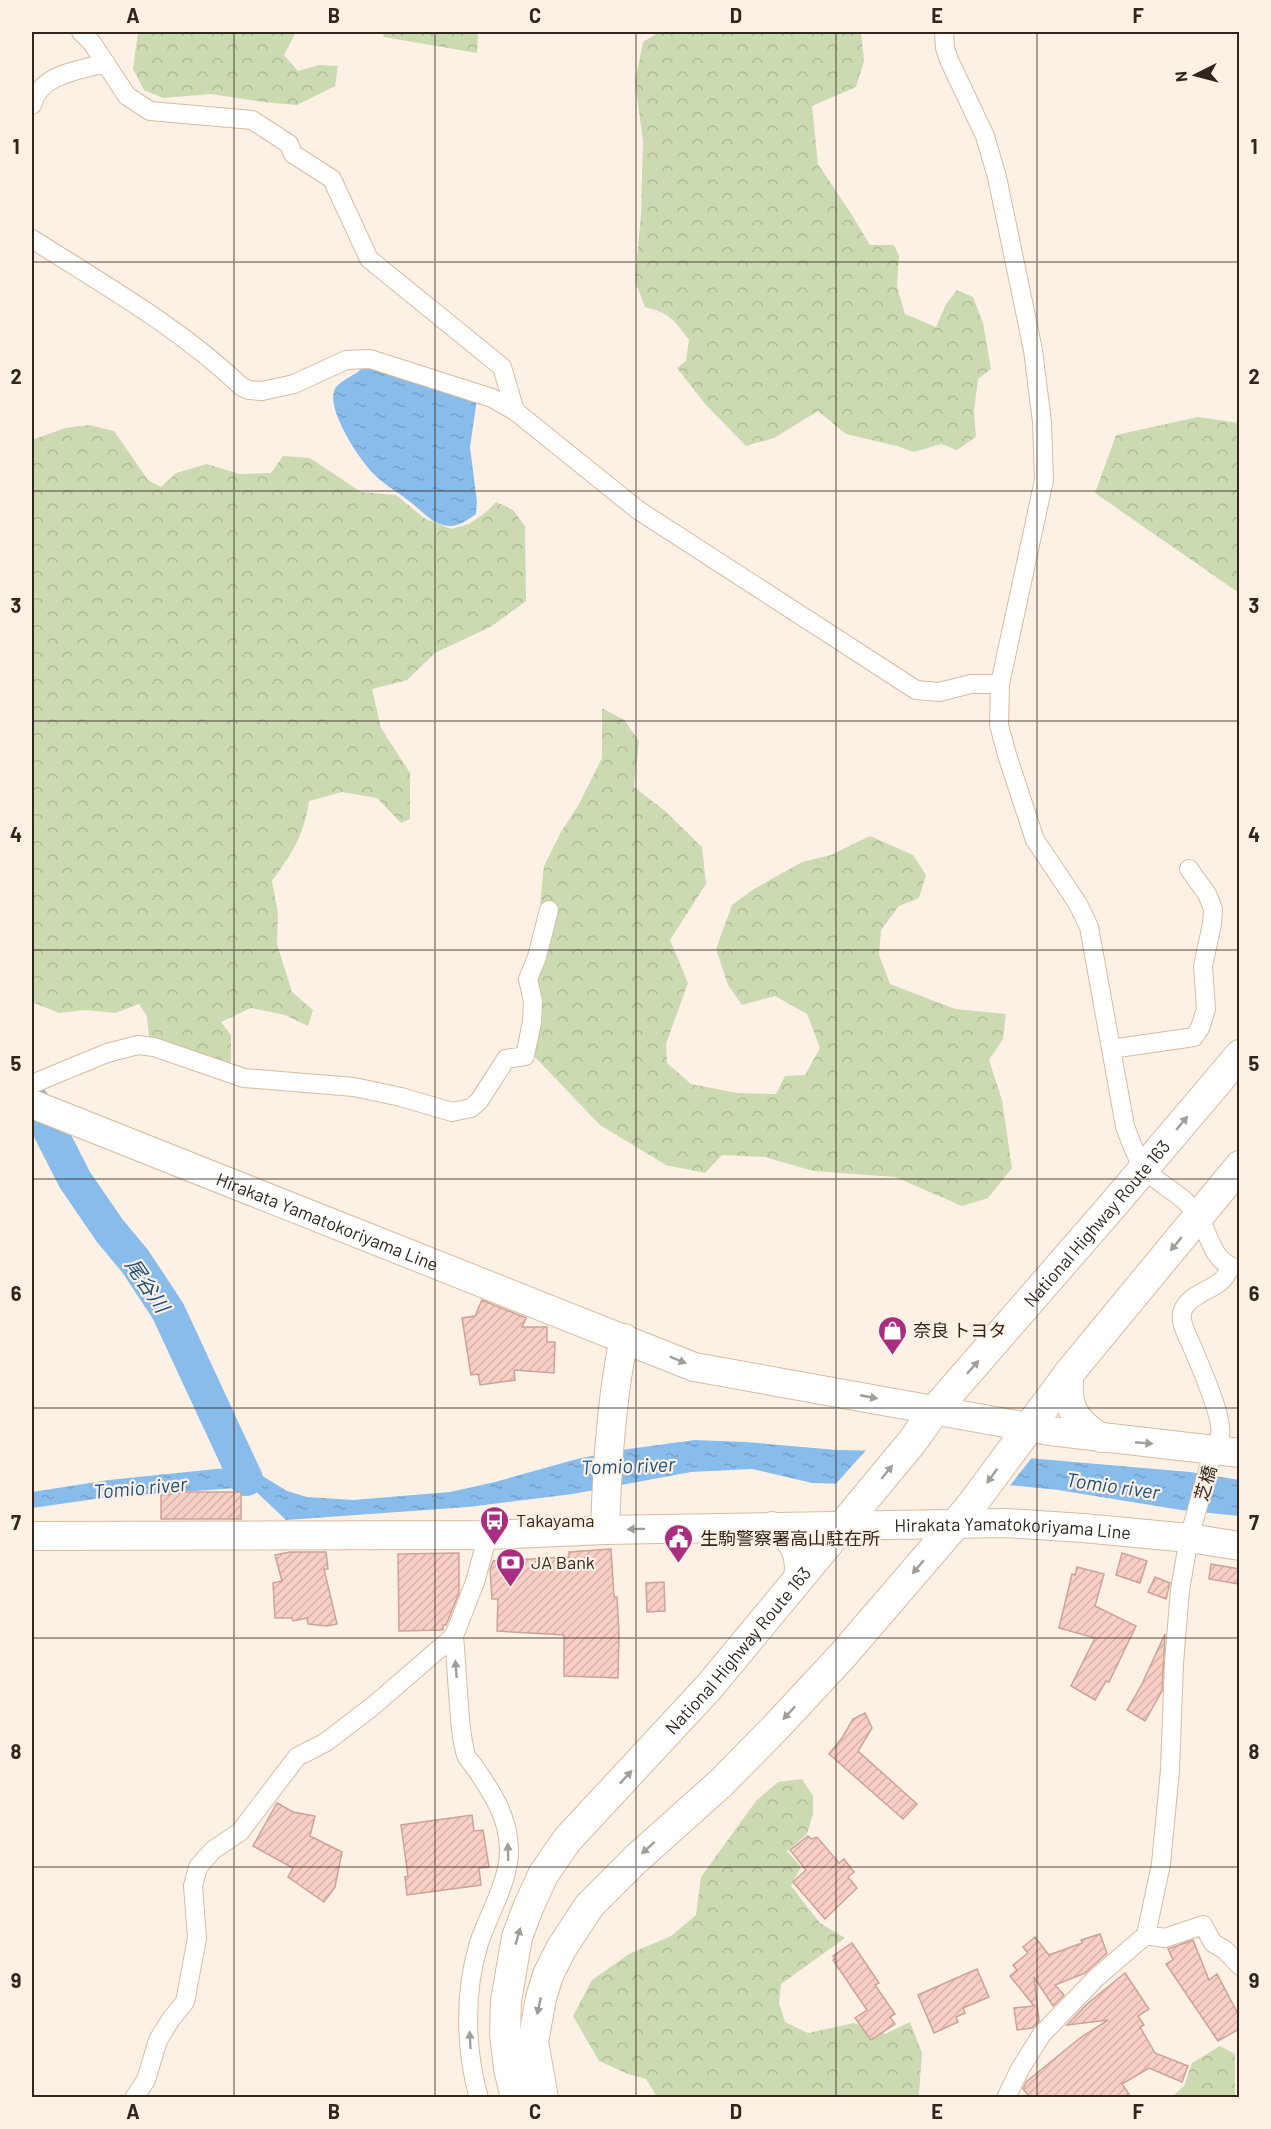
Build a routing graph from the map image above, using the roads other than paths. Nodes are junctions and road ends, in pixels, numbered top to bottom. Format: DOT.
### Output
graph roads {
  1 [pos="81,32"];
  2 [pos="944,32"];
  3 [pos="106,63"];
  4 [pos="32,105"];
  5 [pos="32,239"];
  6 [pos="515,411"];
  7 [pos="1000,684"];
  8 [pos="1189,869"];
  9 [pos="549,910"];
  10 [pos="1111,1049"];
  11 [pos="1239,1054"];
  12 [pos="32,1084"];
  13 [pos="32,1104"];
  14 [pos="1239,1166"];
  15 [pos="1145,1168"];
  16 [pos="1199,1217"];
  17 [pos="1235,1265"];
  18 [pos="624,1338"];
  19 [pos="1070,1372"];
  20 [pos="934,1411"];
  21 [pos="1021,1436"];
  22 [pos="1101,1438"];
  23 [pos="1227,1451"];
  24 [pos="962,1516"];
  25 [pos="842,1525"];
  26 [pos="772,1526"];
  27 [pos="1192,1528"];
  28 [pos="605,1530"];
  29 [pos="488,1534"];
  30 [pos="32,1536"];
  31 [pos="1239,1546"];
  32 [pos="797,1582"];
  33 [pos="454,1636"];
  34 [pos="1146,1935"];
  35 [pos="1239,1966"];
  36 [pos="134,2097"];
  37 [pos="479,2097"];
  38 [pos="516,2097"];
  39 [pos="543,2097"];
  40 [pos="1006,2097"];
  1 -- 3 [label="street"];
  2 -- 7 [label="street"];
  3 -- 4 [label="street"];
  3 -- 6 [label="street"];
  5 -- 6 [label="street"];
  6 -- 7 [label="street"];
  7 -- 10 [label="street"];
  8 -- 10 [label="street"];
  9 -- 12 [label="street"];
  10 -- 15 [label="street"];
  15 -- 11 [label="highway, National Highway Route 163, one-way"];
  13 -- 18 [label="main road, Hirakata Yamatokoriyama Line"];
  14 -- 16 [label="highway"];
  15 -- 16 [label="street"];
  20 -- 15 [label="highway, National Highway Route 163, one-way"];
  16 -- 17 [label="street"];
  16 -- 19 [label="highway, one-way"];
  17 -- 23 [label="street, 芝橋"];
  18 -- 20 [label="main road, Hirakata Yamatokoriyama Line, one-way"];
  18 -- 28 [label="main road"];
  19 -- 21 [label="highway"];
  19 -- 22 [label="main road"];
  20 -- 21 [label="main road, Hirakata Yamatokoriyama Line"];
  25 -- 20 [label="highway, National Highway Route 163, one-way"];
  21 -- 22 [label="main road, Hirakata Yamatokoriyama Line"];
  21 -- 24 [label="highway, one-way"];
  22 -- 23 [label="main road, Hirakata Yamatokoriyama Line, one-way"];
  23 -- 27 [label="street, 芝橋"];
  24 -- 25 [label="main road, Hirakata Yamatokoriyama Line"];
  24 -- 27 [label="main road, Hirakata Yamatokoriyama Line"];
  24 -- 39 [label="highway, one-way"];
  25 -- 26 [label="main road, Hirakata Yamatokoriyama Line"];
  25 -- 32 [label="highway, National Highway Route 163"];
  26 -- 28 [label="main road, Hirakata Yamatokoriyama Line, one-way"];
  26 -- 32 [label="main road"];
  27 -- 31 [label="main road, Hirakata Yamatokoriyama Line"];
  27 -- 34 [label="street, 芝橋"];
  28 -- 29 [label="main road, Hirakata Yamatokoriyama Line"];
  29 -- 30 [label="main road, Hirakata Yamatokoriyama Line"];
  29 -- 33 [label="street"];
  38 -- 32 [label="highway, National Highway Route 163, one-way"];
  33 -- 36 [label="street"];
  37 -- 33 [label="street, one-way"];
  34 -- 35 [label="street"];
  34 -- 40 [label="street"];
}
